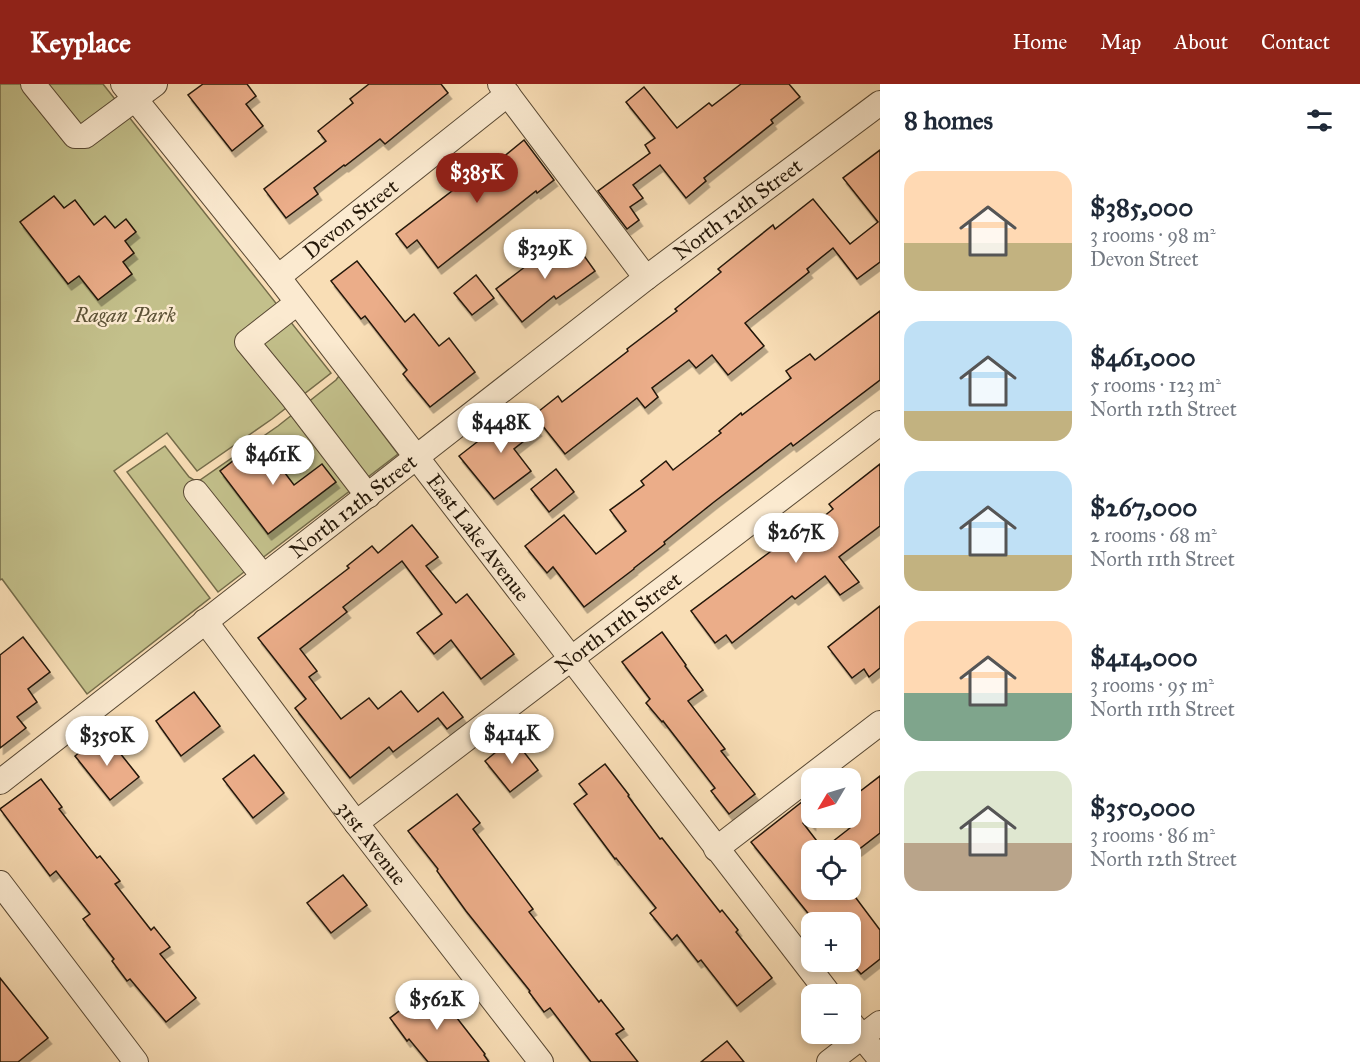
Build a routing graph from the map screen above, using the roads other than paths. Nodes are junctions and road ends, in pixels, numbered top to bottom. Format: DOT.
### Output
graph roads {
  1 [pos="33,84"];
  2 [pos="155,84"];
  3 [pos="504,89"];
  4 [pos="130,92"];
  5 [pos="880,103"];
  6 [pos="278,277"];
  7 [pos="646,278"];
  8 [pos="297,303"];
  9 [pos="880,423"];
  10 [pos="416,458"];
  11 [pos="196,492"];
  12 [pos="368,496"];
  13 [pos="263,576"];
  14 [pos="205,621"];
  15 [pos="571,659"];
  16 [pos="880,723"];
  17 [pos="0,782"];
  18 [pos="356,823"];
  19 [pos="717,849"];
  20 [pos="0,883"];
  21 [pos="821,984"];
  22 [pos="864,1027"];
  23 [pos="880,1059"];
  24 [pos="136,1062"];
  25 [pos="541,1062"];
  26 [pos="829,1062"];
  1 -- 4 [label="street"];
  2 -- 4 [label="street"];
  3 -- 6 [label="street, Devon Street"];
  3 -- 7 [label="street"];
  4 -- 6 [label="street, East Lake Avenue"];
  5 -- 7 [label="street, North 12th Street"];
  6 -- 8 [label="street, East Lake Avenue"];
  7 -- 10 [label="street, North 12th Street"];
  8 -- 10 [label="street, East Lake Avenue"];
  8 -- 12 [label="street"];
  9 -- 15 [label="street, North 11th Street"];
  10 -- 12 [label="street, North 12th Street"];
  10 -- 15 [label="street, East Lake Avenue"];
  11 -- 13 [label="street"];
  12 -- 13 [label="street, North 12th Street"];
  13 -- 14 [label="street, North 12th Street"];
  14 -- 17 [label="street, North 12th Street"];
  14 -- 18 [label="street, 31st Avenue"];
  15 -- 18 [label="street, North 11th Street"];
  15 -- 19 [label="street, East Lake Avenue"];
  16 -- 19 [label="street"];
  18 -- 25 [label="street, 31st Avenue"];
  19 -- 21 [label="street, East Lake Avenue"];
  20 -- 24 [label="street"];
  22 -- 23 [label="street"];
  22 -- 26 [label="street"];
}
